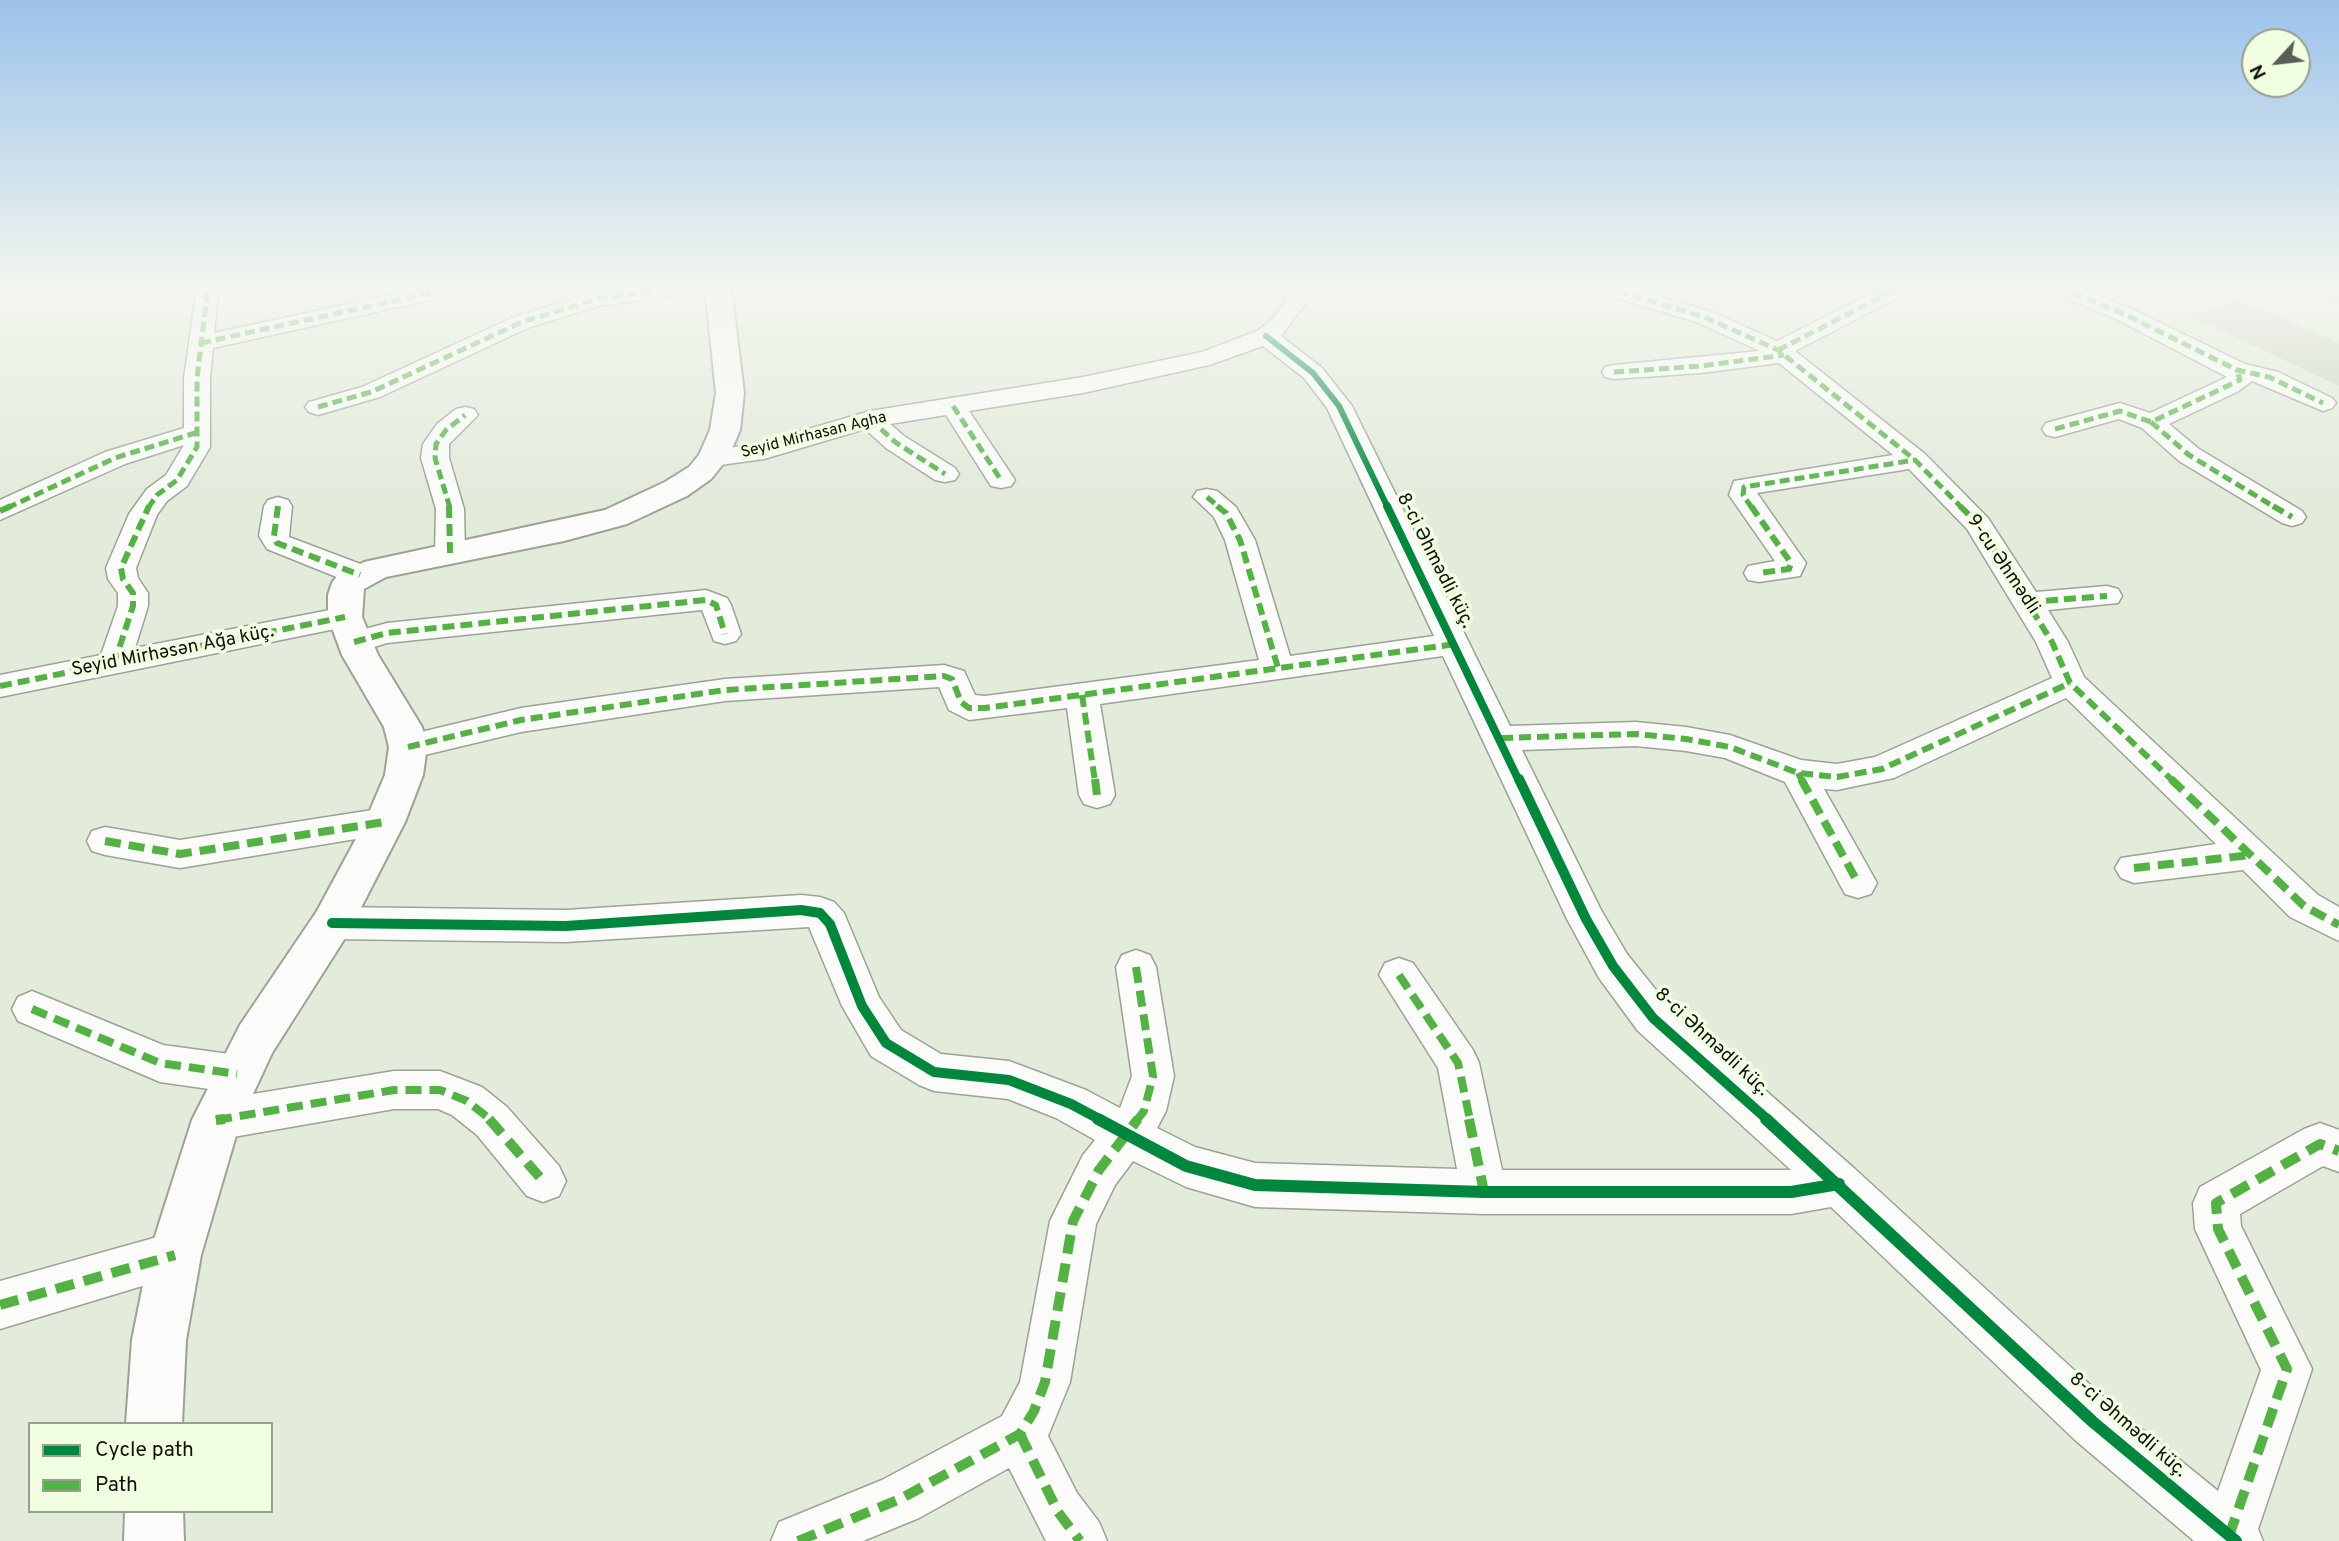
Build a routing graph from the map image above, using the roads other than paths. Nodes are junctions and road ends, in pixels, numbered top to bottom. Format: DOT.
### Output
graph roads {
  1 [pos="200,359"];
  2 [pos="443,359"];
  3 [pos="726,359"];
  4 [pos="1205,359"];
  5 [pos="1295,359"];
  6 [pos="1741,359"];
  7 [pos="1790,359"];
  8 [pos="2215,359"];
  9 [pos="2237,370"];
  10 [pos="1614,372"];
  11 [pos="2323,403"];
  12 [pos="953,406"];
  13 [pos="318,407"];
  14 [pos="465,415"];
  15 [pos="870,419"];
  16 [pos="2151,422"];
  17 [pos="2054,429"];
  18 [pos="195,433"];
  19 [pos="713,458"];
  20 [pos="1915,460"];
  21 [pos="945,474"];
  22 [pos="1001,480"];
  23 [pos="1207,496"];
  24 [pos="278,506"];
  25 [pos="0,511"];
  26 [pos="2292,517"];
  27 [pos="450,553"];
  28 [pos="1759,573"];
  29 [pos="360,575"];
  30 [pos="2107,596"];
  31 [pos="2028,602"];
  32 [pos="350,630"];
  33 [pos="724,634"];
  34 [pos="1456,644"];
  35 [pos="114,664"];
  36 [pos="1278,668"];
  37 [pos="2070,683"];
  38 [pos="0,685"];
  39 [pos="1082,695"];
  40 [pos="1501,738"];
  41 [pos="408,747"];
  42 [pos="1798,773"];
  43 [pos="1097,796"];
  44 [pos="385,821"];
  45 [pos="105,841"];
  46 [pos="2250,855"];
  47 [pos="2134,867"];
  48 [pos="1858,883"];
  49 [pos="332,923"];
  50 [pos="2339,925"];
  51 [pos="1136,967"];
  52 [pos="1399,975"];
  53 [pos="32,1009"];
  54 [pos="237,1074"];
  55 [pos="215,1120"];
  56 [pos="1127,1136"];
  57 [pos="2339,1151"];
  58 [pos="543,1181"];
  59 [pos="1839,1184"];
  60 [pos="1484,1192"];
  61 [pos="175,1255"];
  62 [pos="0,1304"];
  63 [pos="154,1422"];
  64 [pos="1020,1434"];
  65 [pos="154,1513"];
  66 [pos="2232,1538"];
  67 [pos="154,1541"];
  68 [pos="798,1541"];
  69 [pos="1080,1541"];
  1 -- 18 [label="street"];
  2 -- 13 [label="street"];
  3 -- 19 [label="street"];
  4 -- 12 [label="street, Seyid Mirhasan Agha"];
  5 -- 34 [label="street, 8-ci Əhmədli küç."];
  6 -- 10 [label="street"];
  7 -- 20 [label="street, 9-cu Əhmədli"];
  8 -- 9 [label="street"];
  9 -- 11 [label="street"];
  9 -- 16 [label="street"];
  12 -- 15 [label="street, Seyid Mirhasan Agha"];
  12 -- 22 [label="street"];
  14 -- 27 [label="street"];
  15 -- 19 [label="street, Seyid Mirhasan Agha"];
  15 -- 21 [label="street"];
  16 -- 17 [label="street"];
  16 -- 26 [label="street"];
  18 -- 25 [label="street"];
  18 -- 35 [label="street"];
  19 -- 27 [label="street, Seyid Mirhasan Agha"];
  20 -- 28 [label="street"];
  20 -- 31 [label="street, 9-cu Əhmədli"];
  23 -- 36 [label="street"];
  24 -- 29 [label="street"];
  27 -- 29 [label="street, Seyid Mirhasan Agha"];
  29 -- 32 [label="street"];
  30 -- 31 [label="street"];
  31 -- 37 [label="street, 9-cu Əhmədli"];
  32 -- 33 [label="street, Seyid Mirhəsən Ağa küç."];
  32 -- 35 [label="street, Seyid Mirhəsən Ağa küç."];
  32 -- 41 [label="street"];
  34 -- 36 [label="street"];
  34 -- 40 [label="street, 8-ci Əhmədli küç."];
  35 -- 38 [label="street, Seyid Mirhəsən Ağa küç."];
  36 -- 39 [label="street"];
  37 -- 42 [label="street"];
  37 -- 46 [label="street, 9-cu Əhmədli"];
  39 -- 41 [label="street"];
  39 -- 43 [label="street"];
  40 -- 42 [label="street"];
  40 -- 59 [label="street, 8-ci Əhmədli küç."];
  41 -- 44 [label="street"];
  42 -- 48 [label="street"];
  44 -- 45 [label="street"];
  44 -- 49 [label="street"];
  46 -- 47 [label="street"];
  46 -- 50 [label="street, 9-cu Əhmədli"];
  49 -- 54 [label="street"];
  49 -- 56 [label="street"];
  51 -- 56 [label="street"];
  52 -- 60 [label="street"];
  53 -- 54 [label="street"];
  54 -- 55 [label="street"];
  55 -- 58 [label="street"];
  55 -- 61 [label="street"];
  56 -- 60 [label="street"];
  56 -- 64 [label="street"];
  57 -- 66 [label="street"];
  59 -- 60 [label="street"];
  59 -- 66 [label="street, 8-ci Əhmədli küç."];
  61 -- 62 [label="street"];
  61 -- 63 [label="street"];
  64 -- 68 [label="street"];
  64 -- 69 [label="street"];
  65 -- 67 [label="street"];
}
